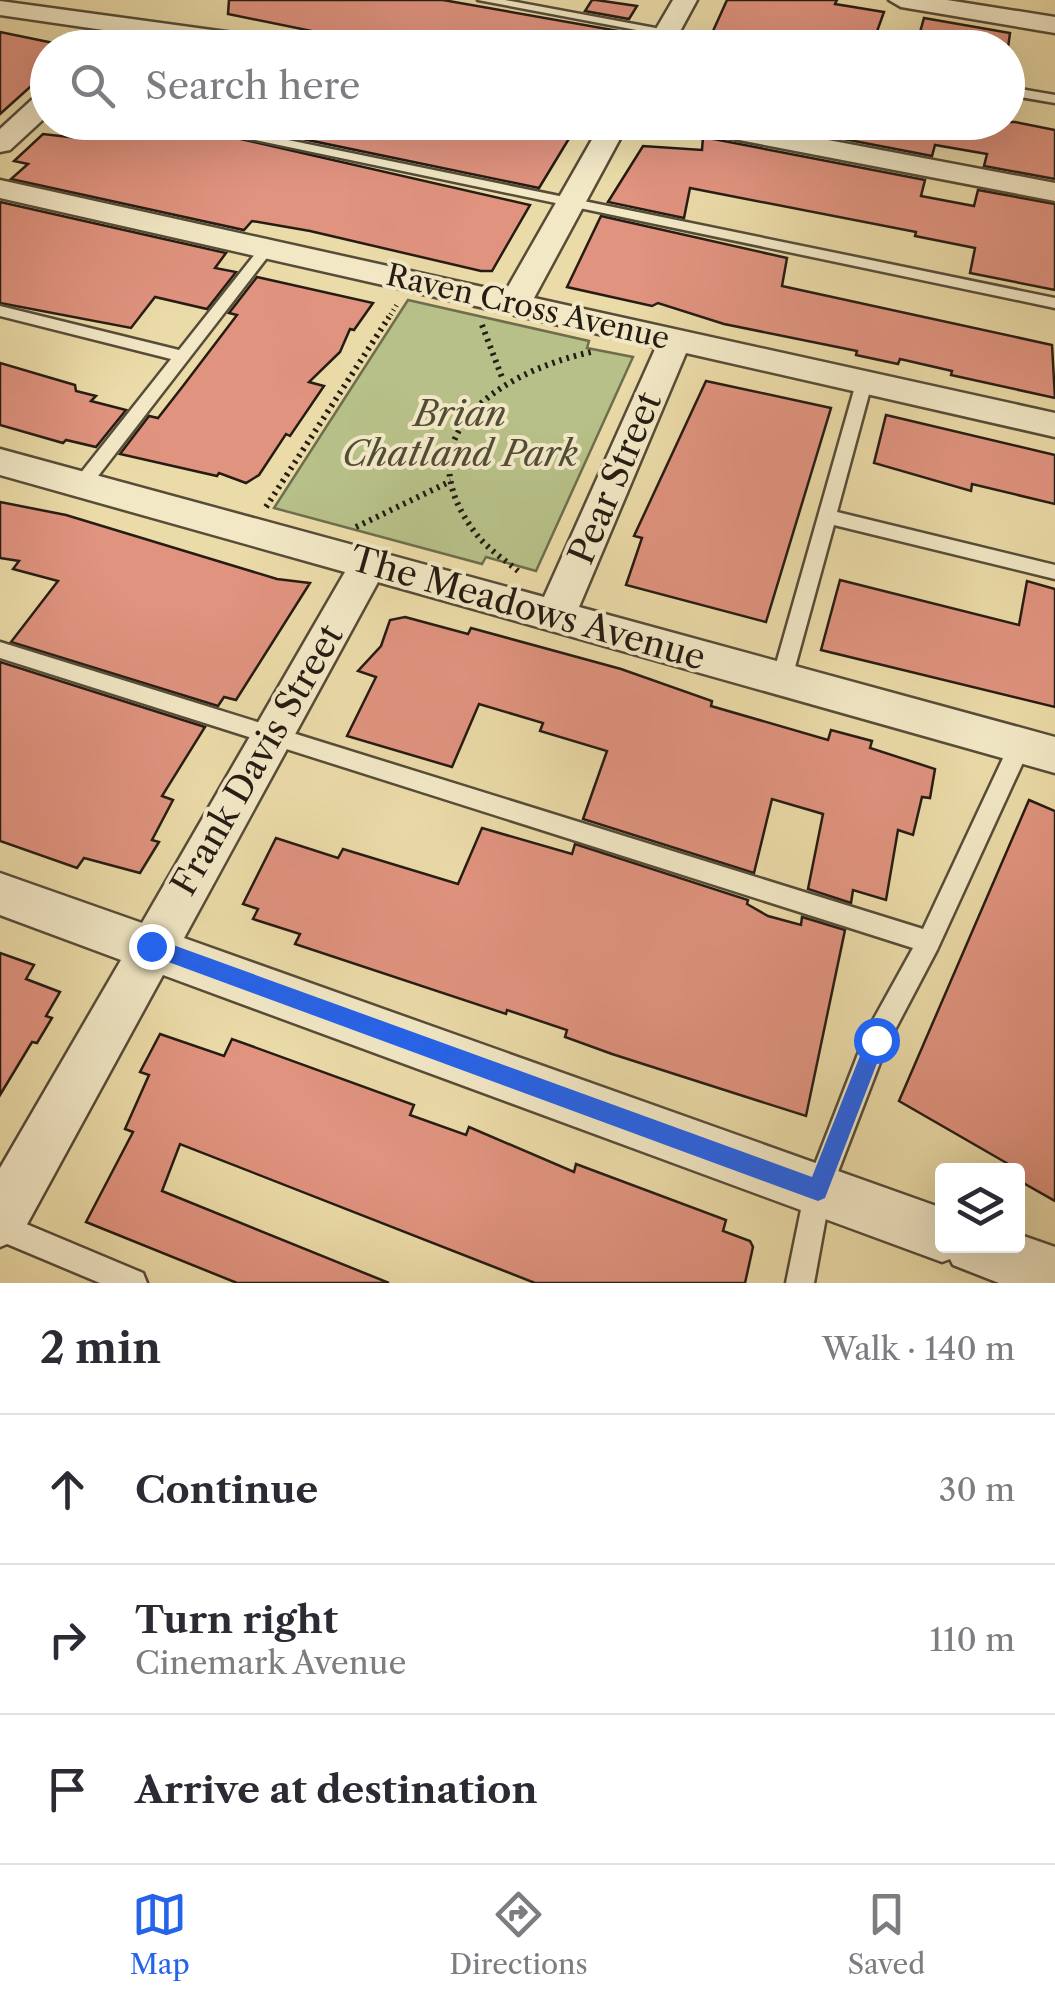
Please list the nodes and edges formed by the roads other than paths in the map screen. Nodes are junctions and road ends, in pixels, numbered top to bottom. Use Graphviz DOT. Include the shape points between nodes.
graph roads {
  1 [pos="7,0"];
  2 [pos="156,0"];
  3 [pos="484,0"];
  4 [pos="685,0"];
  5 [pos="901,0"];
  6 [pos="965,5"];
  7 [pos="0,7"];
  8 [pos="1055,24"];
  9 [pos="130,25"];
  10 [pos="125,30"];
  11 [pos="164,30"];
  12 [pos="618,30"];
  13 [pos="668,30"];
  14 [pos="1025,94"];
  15 [pos="1055,100"];
  16 [pos="30,116"];
  17 [pos="263,140"];
  18 [pos="606,140"];
  19 [pos="782,140"];
  20 [pos="0,144"];
  21 [pos="0,188"];
  22 [pos="1055,192"];
  23 [pos="571,204"];
  24 [pos="268,248"];
  25 [pos="515,303"];
  26 [pos="1055,303"];
  27 [pos="0,311"];
  28 [pos="675,341"];
  29 [pos="182,356"];
  30 [pos="864,383"];
  31 [pos="1055,426"];
  32 [pos="0,462"];
  33 [pos="82,484"];
  34 [pos="826,516"];
  35 [pos="361,548"];
  36 [pos="1055,572"];
  37 [pos="555,616"];
  38 [pos="0,650"];
  39 [pos="782,678"];
  40 [pos="272,736"];
  41 [pos="1038,750"];
  42 [pos="0,894"];
  43 [pos="929,942"];
  44 [pos="151,946"];
  45 [pos="818,1190"];
  46 [pos="0,1224"];
  47 [pos="935,1232"];
  48 [pos="991,1253"];
  49 [pos="1055,1276"];
  50 [pos="133,1283"];
  51 [pos="800,1283"];
  1 -- 7 [label="lane"];
  2 -- 9 [label="street"];
  3 -- 12 [label="lane"];
  4 -- 13 [label="street"];
  5 -- 6 [label="street"];
  6 -- 8 [label="street"];
  7 -- 9 [label="street"];
  9 -- 10 [label="street"];
  9 -- 11 [label="street"];
  14 -- 15 [label="lane"];
  16 -- 20 [label="street"];
  17 -- 23 [label="lane"];
  18 -- 23 [label="street"];
  19 -- 22 [label="street"];
  21 -- 24 [label="street, Raven Cross Avenue"];
  23 -- 25 [label="street"];
  23 -- 26 [label="lane"];
  24 -- 25 [label="street, Raven Cross Avenue"];
  24 -- 29 [label="lane"];
  25 -- 28 [label="street, Raven Cross Avenue"];
  27 -- 29 [label="lane"];
  28 -- 30 [label="street, Raven Cross Avenue"];
  28 -- 37 [label="street, Pear Street"];
  29 -- 33 [label="lane"];
  30 -- 31 [label="street, Raven Cross Avenue"];
  30 -- 34 [label="lane"];
  32 -- 33 [label="street, The Meadows Avenue"];
  33 -- 35 [label="street, The Meadows Avenue"];
  34 -- 36 [label="lane"];
  34 -- 39 [label="lane"];
  35 -- 37 [label="street, The Meadows Avenue"];
  35 -- 40 [label="street, Frank Davis Street"];
  37 -- 39 [label="street, The Meadows Avenue"];
  38 -- 40 [label="lane"];
  39 -- 41 [label="street, The Meadows Avenue"];
  40 -- 43 [label="lane"];
  40 -- 44 [label="street, Frank Davis Street"];
  41 -- 43 [label="lane"];
  42 -- 44 [label="street"];
  43 -- 45 [label="lane" via="876,1040"];
  44 -- 45 [label="street"];
  44 -- 46 [label="street, Frank Davis Street"];
  45 -- 47 [label="street"];
  45 -- 51 [label="lane"];
  46 -- 50 [label="lane"];
  48 -- 49 [label="street"];
}
